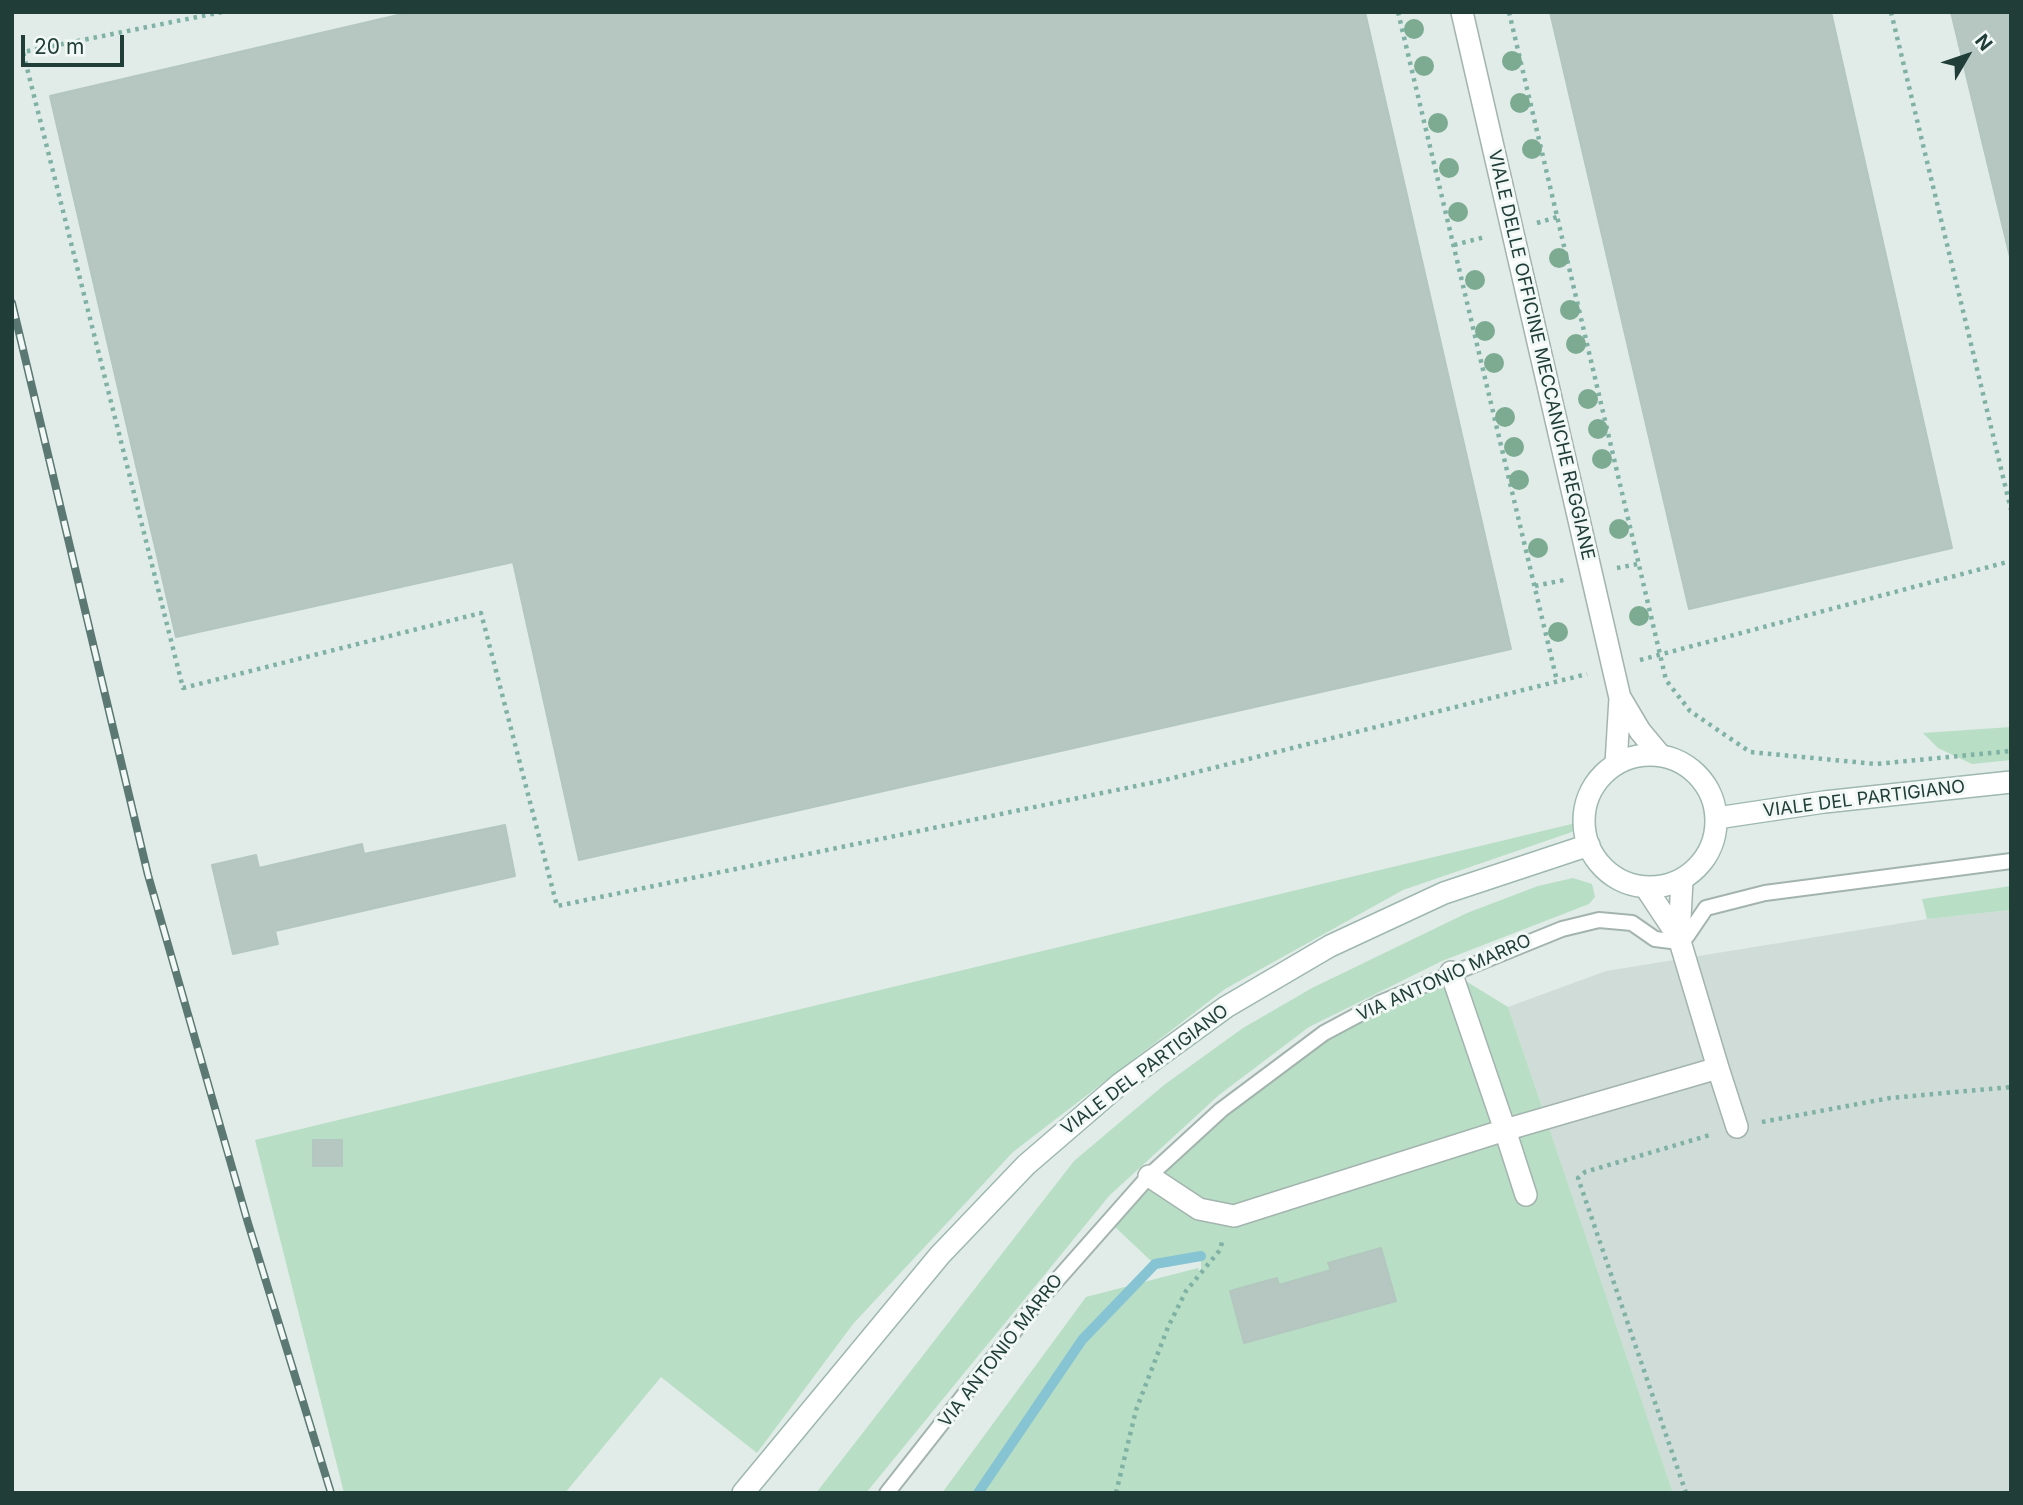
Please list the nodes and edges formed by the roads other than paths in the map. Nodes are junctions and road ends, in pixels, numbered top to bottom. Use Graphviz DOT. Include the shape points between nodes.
graph roads {
  1 [pos="1462,12"];
  2 [pos="1620,698"];
  3 [pos="1660,755"];
  4 [pos="1616,764"];
  5 [pos="2011,782"];
  6 [pos="1717,818"];
  7 [pos="1589,845"];
  8 [pos="2011,861"];
  9 [pos="1682,880"];
  10 [pos="1646,888"];
  11 [pos="1679,938"];
  12 [pos="1451,972"];
  13 [pos="1718,1068"];
  14 [pos="1737,1126"];
  15 [pos="1505,1130"];
  16 [pos="1149,1175"];
  17 [pos="1526,1195"];
  18 [pos="743,1493"];
  19 [pos="887,1493"];
  1 -- 2 [label="street, VIALE DELLE OFFICINE MECCANICHE REGGIANE"];
  2 -- 3 [label="street, VIALE DELLE OFFICINE MECCANICHE REGGIANE"];
  2 -- 4 [label="street, VIALE DELLE OFFICINE MECCANICHE REGGIANE"];
  3 -- 4 [label="street" via="1637,756"];
  3 -- 6 [label="street" via="1681,762 1699,776 1712,795"];
  4 -- 7 [label="street" via="1591,790 1584,827"];
  5 -- 6 [label="street, VIALE DEL PARTIGIANO"];
  6 -- 9 [label="street" via="1709,854"];
  7 -- 10 [label="street" via="1611,874"];
  7 -- 18 [label="street, VIALE DEL PARTIGIANO" via="1478,881 1330,946 1226,1007 1120,1084 1026,1165 940,1255"];
  8 -- 11 [label="lane" via="1765,893 1706,908 1687,936"];
  9 -- 10 [label="street"];
  9 -- 11 [label="street"];
  10 -- 11 [label="street"];
  11 -- 12 [label="lane, VIA ANTONIO MARRO" via="1656,939 1632,923 1599,920 1533,939"];
  11 -- 13 [label="street"];
  12 -- 15 [label="street"];
  12 -- 16 [label="lane, VIA ANTONIO MARRO" via="1324,1033 1222,1110"];
  13 -- 14 [label="street"];
  13 -- 15 [label="street"];
  15 -- 16 [label="street" via="1234,1216 1199,1209"];
  15 -- 17 [label="street"];
  16 -- 19 [label="lane, VIA ANTONIO MARRO" via="1034,1306"];
}
